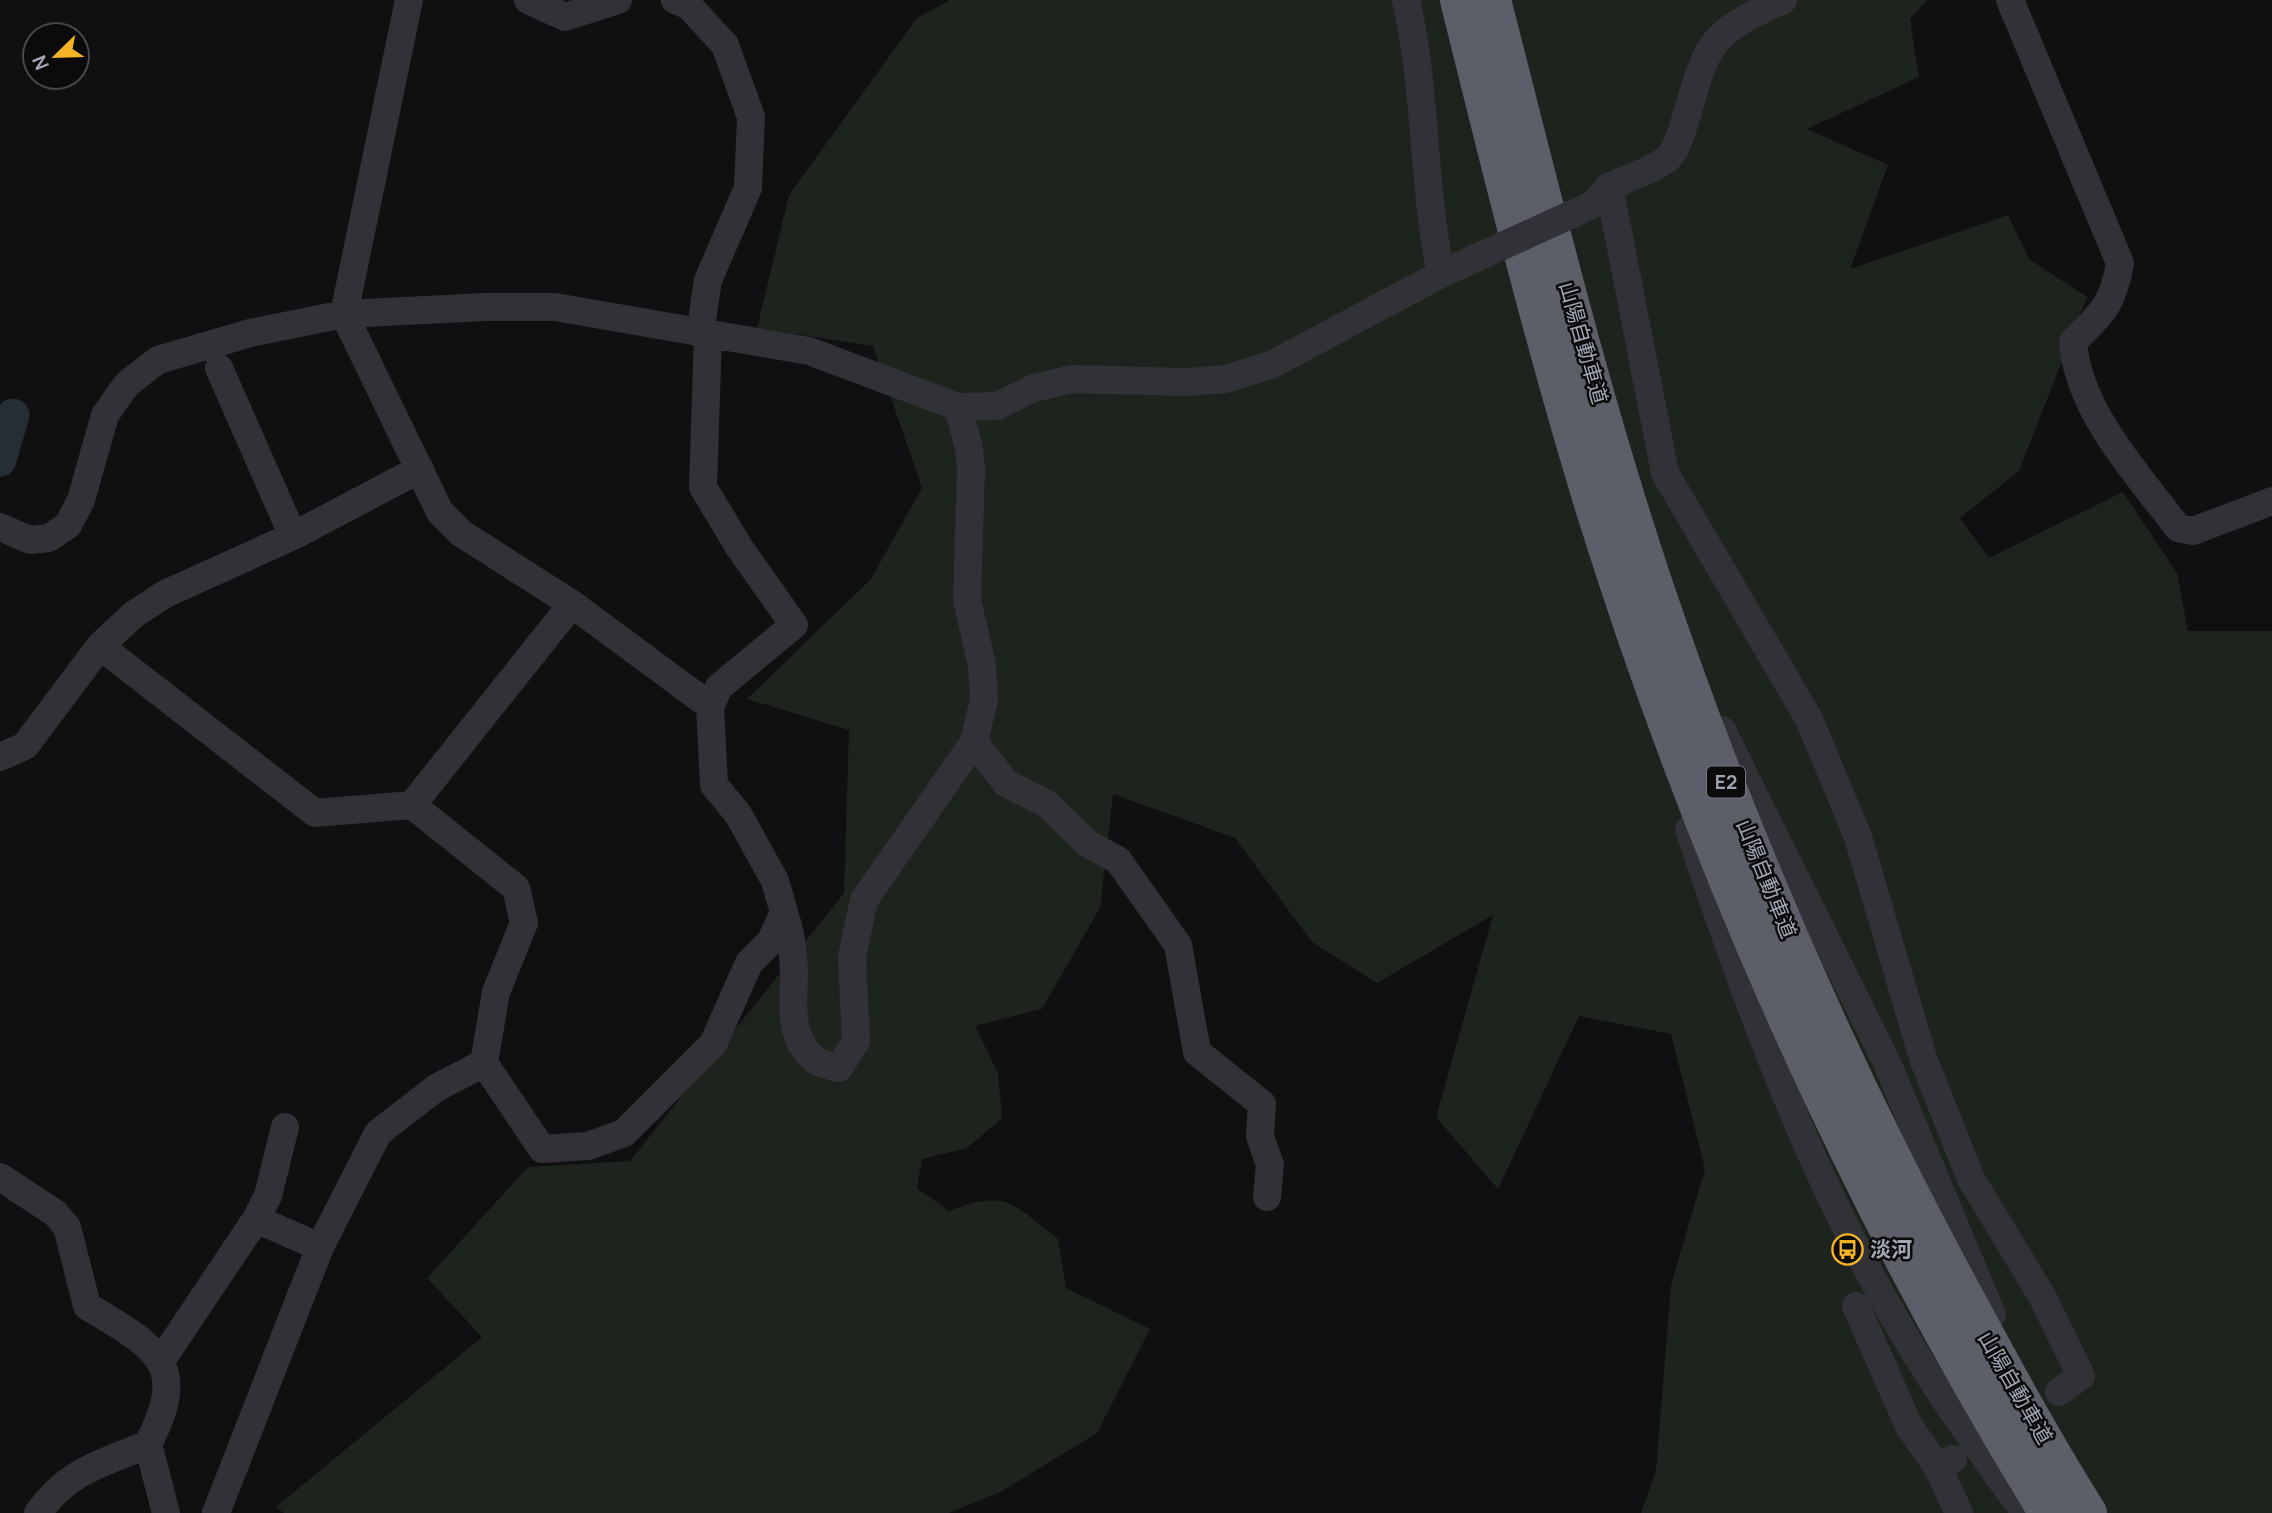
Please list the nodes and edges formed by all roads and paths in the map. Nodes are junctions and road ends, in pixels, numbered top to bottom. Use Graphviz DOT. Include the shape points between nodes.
graph roads {
  1 [pos="409,0"];
  2 [pos="528,0"];
  3 [pos="618,0"];
  4 [pos="675,0"];
  5 [pos="1406,0"];
  6 [pos="1459,0"];
  7 [pos="1492,0"];
  8 [pos="1783,0"];
  9 [pos="2010,0"];
  10 [pos="1602,195"];
  11 [pos="1441,274"];
  12 [pos="344,314"];
  13 [pos="704,334"];
  14 [pos="219,368"];
  15 [pos="958,407"];
  16 [pos="420,469"];
  17 [pos="1625,494"];
  18 [pos="2272,501"];
  19 [pos="0,527"];
  20 [pos="293,536"];
  21 [pos="1624,595"];
  22 [pos="572,604"];
  23 [pos="100,646"];
  24 [pos="710,706"];
  25 [pos="974,742"];
  26 [pos="0,757"];
  27 [pos="412,805"];
  28 [pos="784,912"];
  29 [pos="484,1063"];
  30 [pos="285,1127"];
  31 [pos="0,1177"];
  32 [pos="1267,1198"];
  33 [pos="256,1219"];
  34 [pos="320,1247"];
  35 [pos="1856,1306"];
  36 [pos="162,1361"];
  37 [pos="2059,1392"];
  38 [pos="148,1444"];
  39 [pos="38,1513"];
  40 [pos="166,1513"];
  41 [pos="216,1513"];
  42 [pos="1959,1513"];
  43 [pos="2026,1513"];
  44 [pos="2048,1513"];
  45 [pos="2088,1513"];
  46 [pos="2096,1513"];
  1 -- 12 [label="street"];
  2 -- 3 [label="street" via="565,17"];
  4 -- 13 [label="street" via="690,6 725,45 751,117 748,188 708,280"];
  5 -- 11 [label="street" via="1422,85 1430,220"];
  6 -- 21 [label="highway, 山陽自動車道 / E2" via="1515,224 1594,506"];
  7 -- 17 [label="highway, 山陽自動車道 / E2"];
  8 -- 10 [label="street" via="1736,22 1716,40 1703,59 1679,141 1667,159"];
  9 -- 18 [label="street" via="2120,263 2115,290 2104,310 2073,342 2075,366 2108,434 2178,528 2193,531"];
  10 -- 11 [label="street, bridge"];
  10 -- 37 [label="street" via="1665,473 1809,719 1858,837 1923,1058 1971,1179 2042,1296 2081,1376"];
  11 -- 15 [label="street" via="1273,363 1226,379 1073,379 1034,388 997,406"];
  12 -- 13 [label="street" via="555,307"];
  12 -- 16 [label="street"];
  12 -- 19 [label="street" via="250,333 158,360 127,384 105,415 81,499 68,525 49,538 30,540"];
  13 -- 15 [label="street" via="809,351"];
  13 -- 24 [label="street" via="703,487 794,625 719,687"];
  14 -- 20 [label="street"];
  15 -- 25 [label="street" via="971,470 967,600 982,665 984,700"];
  16 -- 20 [label="street"];
  16 -- 22 [label="street" via="440,512 461,533"];
  17 -- 45 [label="highway, 山陽自動車道 / E2" via="1703,723 1788,937 1856,1088 1938,1250"];
  17 -- 46 [label="street" via="1718,721 1887,1063 2001,1336"];
  20 -- 23 [label="street" via="165,594 133,615"];
  21 -- 43 [label="street" via="1660,739 1747,997 1799,1131 1877,1289 1937,1390"];
  21 -- 44 [label="highway, 山陽自動車道 / E2" via="1757,951 1833,1116 1909,1266"];
  22 -- 24 [label="street"];
  22 -- 27 [label="street"];
  23 -- 26 [label="street" via="25,746"];
  23 -- 27 [label="street" via="315,813"];
  24 -- 28 [label="street" via="714,785 738,814 775,881"];
  25 -- 28 [label="street" via="864,900 852,957 856,1041 839,1068 815,1060 800,1040 791,1009 794,976"];
  25 -- 32 [label="street" via="1006,783 1047,804 1088,844 1118,860 1178,945 1197,1052 1262,1104 1260,1136 1270,1165"];
  27 -- 29 [label="street" via="516,888 524,923 496,992"];
  28 -- 29 [label="street" via="771,941 749,963 713,1044 624,1133 588,1146 542,1149"];
  29 -- 34 [label="street" via="436,1088 378,1133"];
  30 -- 33 [label="street" via="268,1196"];
  31 -- 36 [label="street" via="55,1213 67,1227 87,1306 128,1331"];
  33 -- 34 [label="street"];
  33 -- 36 [label="street"];
  34 -- 41 [label="street"];
  35 -- 42 [label="street" via="1909,1426 1946,1464"];
  36 -- 38 [label="street" via="169,1389 164,1413"];
  38 -- 39 [label="street" via="73,1476"];
  38 -- 40 [label="street"];
}
